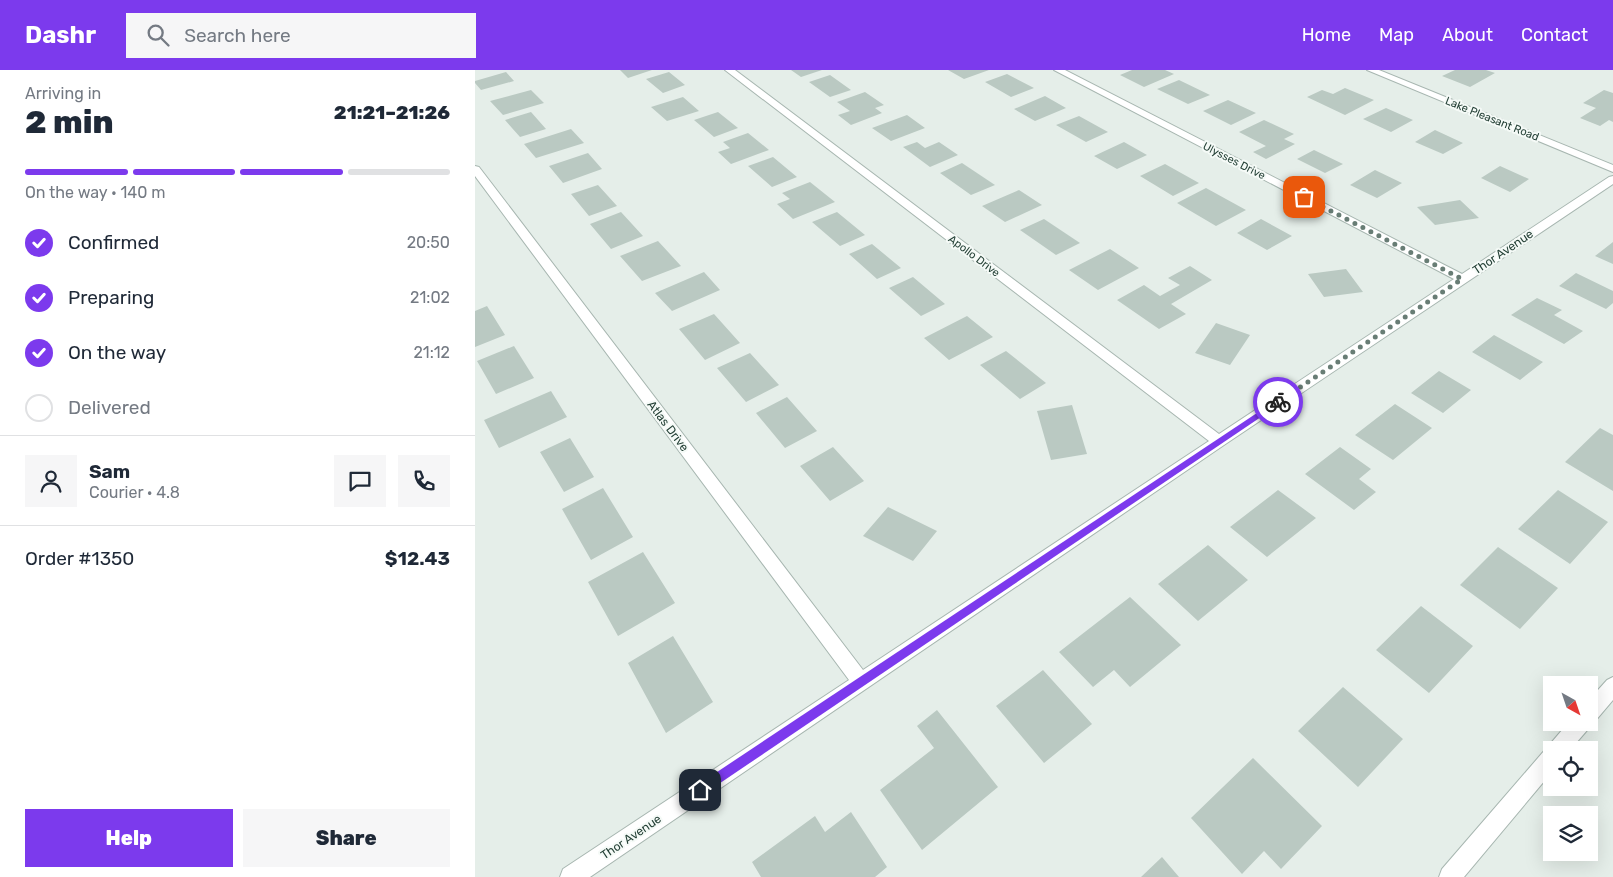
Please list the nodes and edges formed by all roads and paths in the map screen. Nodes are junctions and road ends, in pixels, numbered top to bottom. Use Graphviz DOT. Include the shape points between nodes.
graph roads {
  1 [pos="729,70"];
  2 [pos="1058,70"];
  3 [pos="1371,70"];
  4 [pos="475,169"];
  5 [pos="1613,169"];
  6 [pos="1613,179"];
  7 [pos="1462,279"];
  8 [pos="1219,441"];
  9 [pos="861,682"];
  10 [pos="1613,686"];
  11 [pos="1598,704"];
  12 [pos="1574,731"];
  13 [pos="1565,741"];
  14 [pos="1543,767"];
  15 [pos="571,877"];
  16 [pos="1450,877"];
  1 -- 8 [label="street, Apollo Drive"];
  2 -- 7 [label="street, Ulysses Drive"];
  3 -- 5 [label="street, Lake Pleasant Road"];
  4 -- 9 [label="street, Atlas Drive"];
  6 -- 7 [label="street, Thor Avenue"];
  7 -- 8 [label="street, Thor Avenue"];
  8 -- 9 [label="street, Thor Avenue"];
  9 -- 15 [label="street, Thor Avenue"];
  10 -- 11 [label="street"];
  12 -- 13 [label="street"];
  14 -- 16 [label="street"];
}
